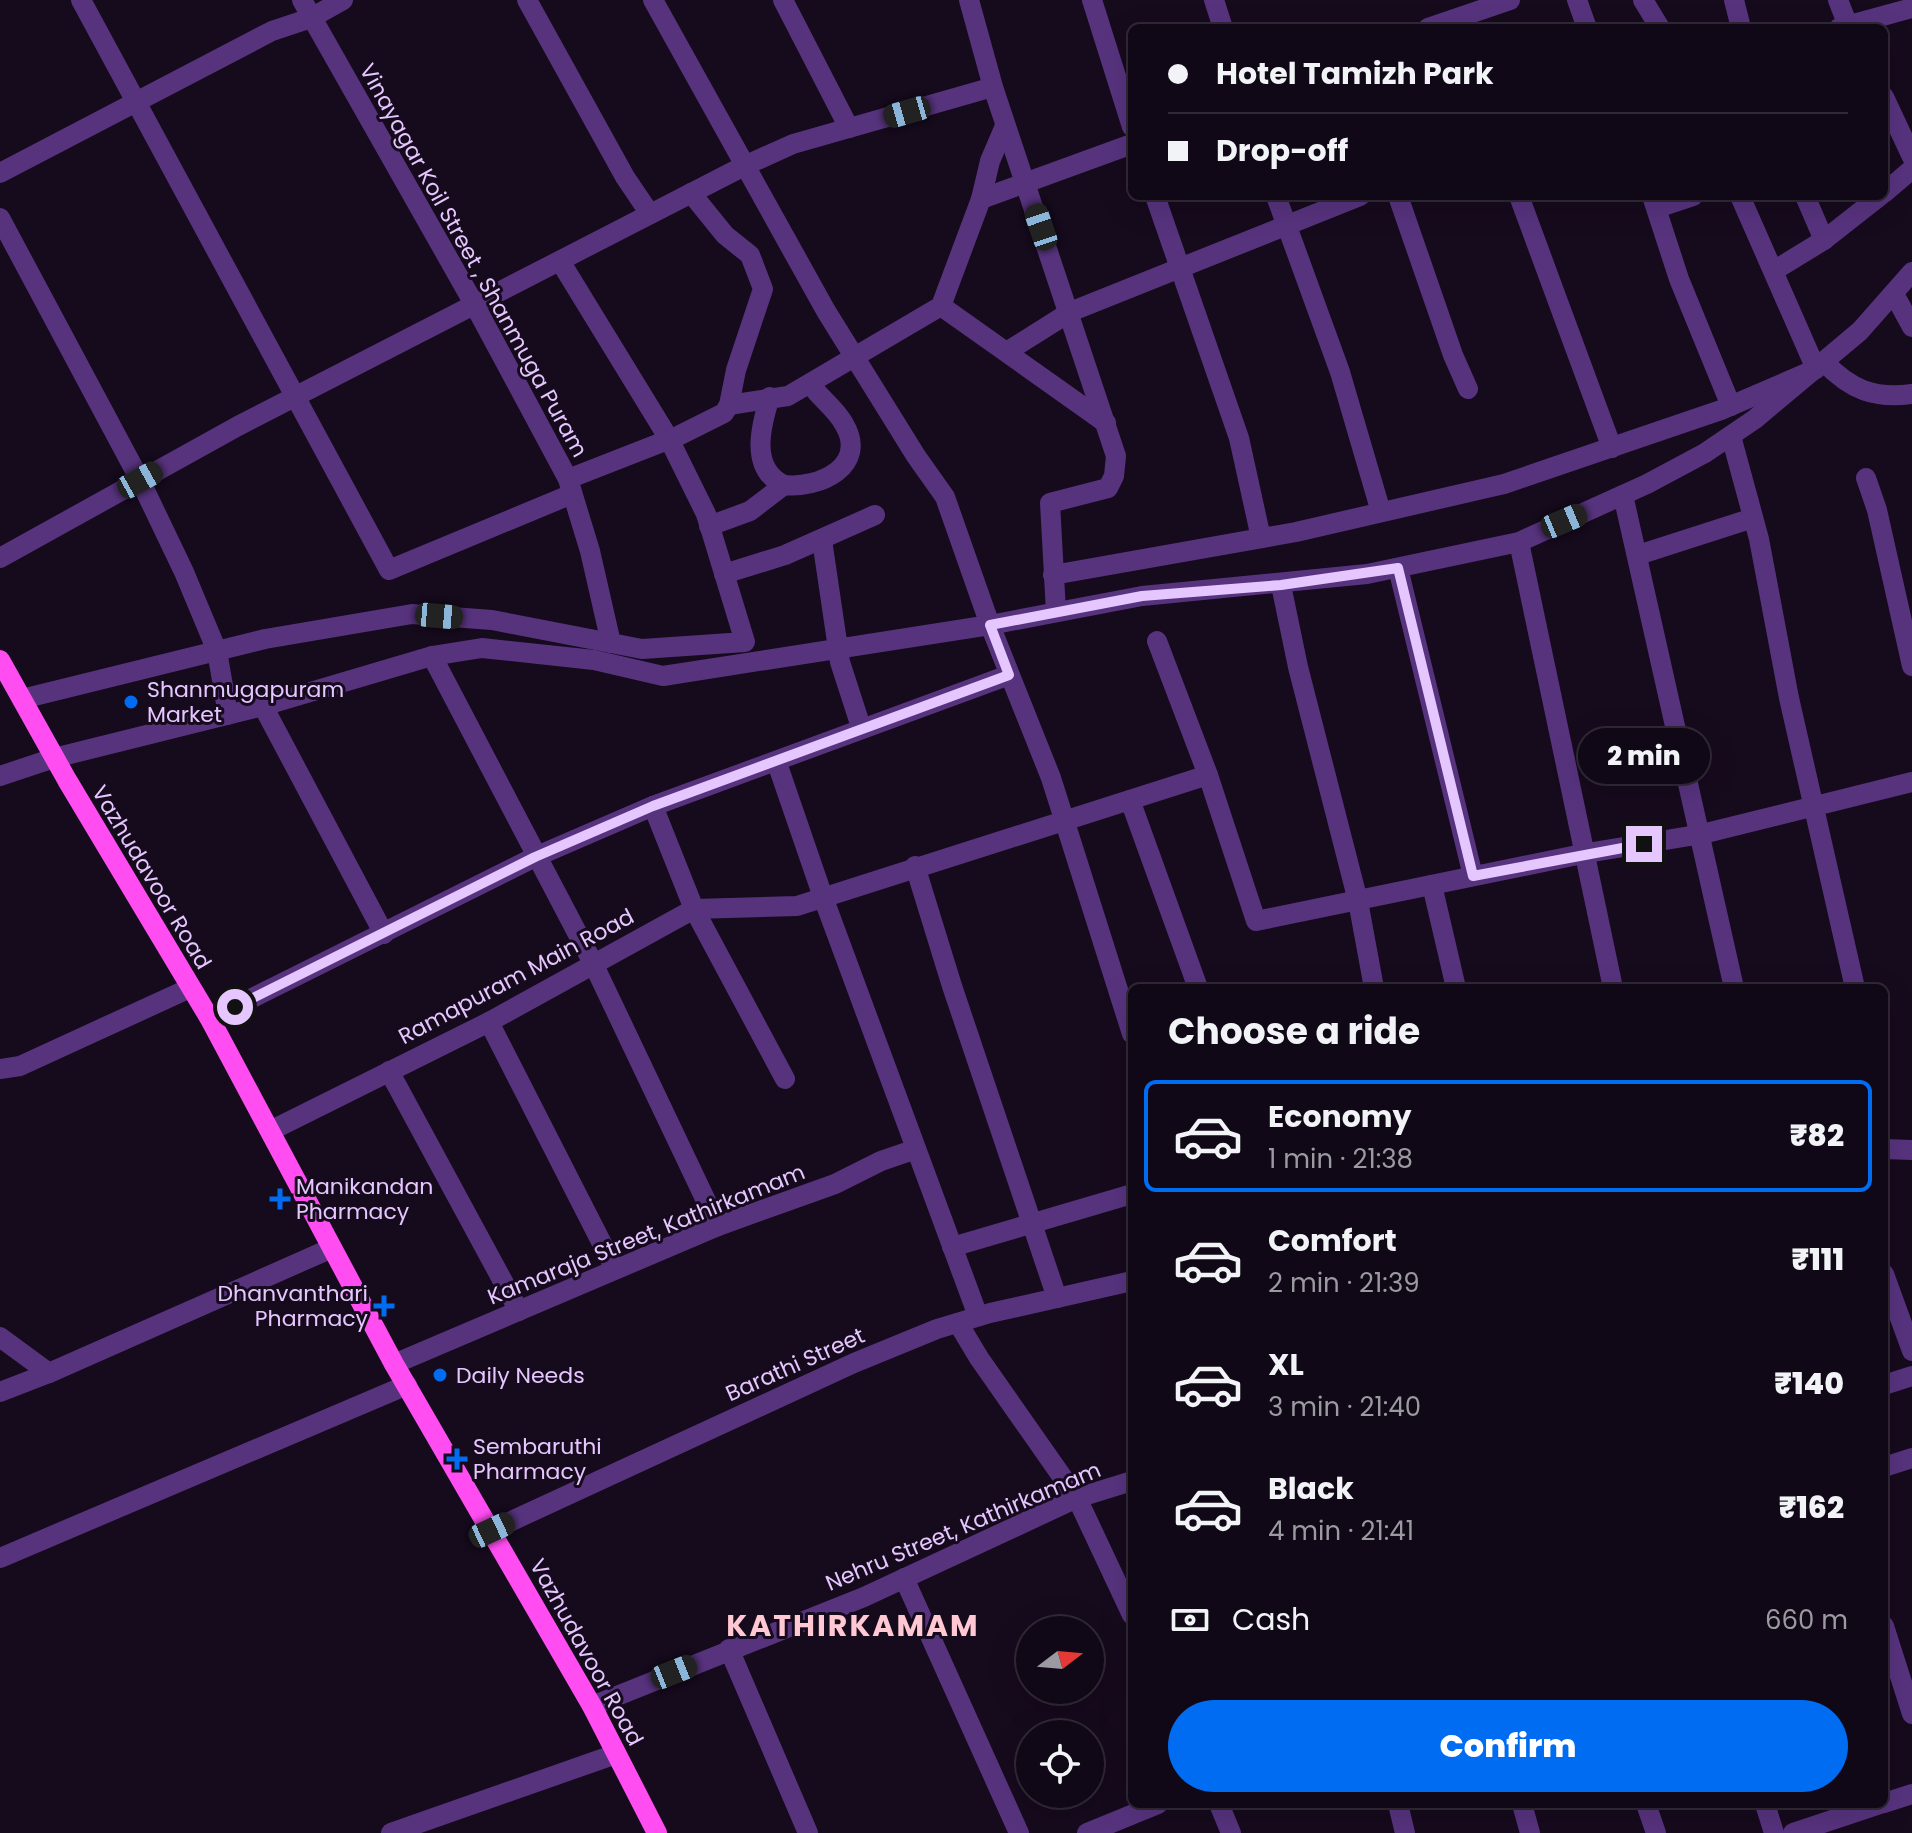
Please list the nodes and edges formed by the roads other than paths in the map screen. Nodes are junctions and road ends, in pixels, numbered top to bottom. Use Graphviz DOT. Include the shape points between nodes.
graph roads {
  1 [pos="81,0"];
  2 [pos="343,0"];
  3 [pos="527,0"];
  4 [pos="653,0"];
  5 [pos="783,0"];
  6 [pos="969,0"];
  7 [pos="1092,0"];
  8 [pos="1214,0"];
  9 [pos="1510,0"];
  10 [pos="1577,0"];
  11 [pos="1643,0"];
  12 [pos="1734,0"];
  13 [pos="1838,0"];
  14 [pos="1912,8"];
  15 [pos="306,9"];
  16 [pos="1459,15"];
  17 [pos="1222,24"];
  18 [pos="1438,24"];
  19 [pos="1586,24"];
  20 [pos="1658,24"];
  21 [pos="1740,24"];
  22 [pos="1844,24"];
  23 [pos="1856,24"];
  24 [pos="993,87"];
  25 [pos="134,103"];
  26 [pos="1888,106"];
  27 [pos="1128,114"];
  28 [pos="1005,126"];
  29 [pos="849,128"];
  30 [pos="1128,145"];
  31 [pos="1912,157"];
  32 [pos="744,166"];
  33 [pos="1912,169"];
  34 [pos="0,173"];
  35 [pos="1026,183"];
  36 [pos="1888,189"];
  37 [pos="691,193"];
  38 [pos="981,199"];
  39 [pos="1156,200"];
  40 [pos="1277,200"];
  41 [pos="1350,200"];
  42 [pos="1399,200"];
  43 [pos="1520,200"];
  44 [pos="1742,200"];
  45 [pos="1807,200"];
  46 [pos="1874,200"];
  47 [pos="1655,202"];
  48 [pos="650,214"];
  49 [pos="0,218"];
  50 [pos="1286,227"];
  51 [pos="1824,240"];
  52 [pos="560,261"];
  53 [pos="1181,269"];
  54 [pos="1775,270"];
  55 [pos="1912,272"];
  56 [pos="1894,294"];
  57 [pos="473,302"];
  58 [pos="941,306"];
  59 [pos="1070,312"];
  60 [pos="1912,327"];
  61 [pos="1008,351"];
  62 [pos="855,358"];
  63 [pos="1820,366"];
  64 [pos="811,385"];
  65 [pos="1468,389"];
  66 [pos="1912,394"];
  67 [pos="297,395"];
  68 [pos="770,397"];
  69 [pos="729,405"];
  70 [pos="1731,406"];
  71 [pos="1106,423"];
  72 [pos="1731,436"];
  73 [pos="669,439"];
  74 [pos="1612,448"];
  75 [pos="1866,478"];
  76 [pos="140,480"];
  77 [pos="784,485"];
  78 [pos="570,486"];
  79 [pos="1623,495"];
  80 [pos="1381,512"];
  81 [pos="875,515"];
  82 [pos="1753,518"];
  83 [pos="709,526"];
  84 [pos="1261,538"];
  85 [pos="822,540"];
  86 [pos="1519,542"];
  87 [pos="1638,555"];
  88 [pos="0,558"];
  89 [pos="1398,568"];
  90 [pos="724,574"];
  91 [pos="1053,575"];
  92 [pos="1281,585"];
  93 [pos="1056,612"];
  94 [pos="990,625"];
  95 [pos="1157,641"];
  96 [pos="611,643"];
  97 [pos="837,647"];
  98 [pos="217,651"];
  99 [pos="432,656"];
  100 [pos="0,660"];
  101 [pos="1912,666"];
  102 [pos="1009,675"];
  103 [pos="22,699"];
  104 [pos="263,706"];
  105 [pos="228,715"];
  106 [pos="861,727"];
  107 [pos="54,758"];
  108 [pos="777,763"];
  109 [pos="1208,775"];
  110 [pos="0,776"];
  111 [pos="1912,782"];
  112 [pos="1130,800"];
  113 [pos="1815,805"];
  114 [pos="653,806"];
  115 [pos="1064,819"];
  116 [pos="1702,834"];
  117 [pos="1587,853"];
  118 [pos="535,857"];
  119 [pos="915,866"];
  120 [pos="1473,876"];
  121 [pos="1432,885"];
  122 [pos="823,897"];
  123 [pos="1358,901"];
  124 [pos="694,909"];
  125 [pos="384,934"];
  126 [pos="593,963"];
  127 [pos="1197,984"];
  128 [pos="1373,984"];
  129 [pos="1455,984"];
  130 [pos="1612,984"];
  131 [pos="1733,984"];
  132 [pos="1854,984"];
  133 [pos="190,988"];
  134 [pos="210,1019"];
  135 [pos="489,1022"];
  136 [pos="1128,1022"];
  137 [pos="0,1069"];
  138 [pos="389,1071"];
  139 [pos="785,1079"];
  140 [pos="270,1131"];
  141 [pos="1888,1144"];
  142 [pos="916,1149"];
  143 [pos="1912,1150"];
  144 [pos="1128,1195"];
  145 [pos="1032,1224"];
  146 [pos="718,1226"];
  147 [pos="952,1247"];
  148 [pos="332,1248"];
  149 [pos="615,1269"];
  150 [pos="1128,1283"];
  151 [pos="1888,1285"];
  152 [pos="1057,1298"];
  153 [pos="519,1311"];
  154 [pos="978,1316"];
  155 [pos="958,1323"];
  156 [pos="0,1337"];
  157 [pos="1912,1351"];
  158 [pos="394,1364"];
  159 [pos="49,1373"];
  160 [pos="1912,1376"];
  161 [pos="1888,1384"];
  162 [pos="407,1385"];
  163 [pos="0,1392"];
  164 [pos="1912,1458"];
  165 [pos="1888,1466"];
  166 [pos="1128,1482"];
  167 [pos="1077,1498"];
  168 [pos="492,1530"];
  169 [pos="0,1558"];
  170 [pos="904,1578"];
  171 [pos="1128,1606"];
  172 [pos="729,1649"];
  173 [pos="1888,1653"];
  174 [pos="1891,1674"];
  175 [pos="592,1706"];
  176 [pos="1911,1706"];
  177 [pos="616,1754"];
  178 [pos="1912,1794"];
  179 [pos="1888,1801"];
  180 [pos="1148,1808"];
  181 [pos="1221,1808"];
  182 [pos="1399,1808"];
  183 [pos="1523,1808"];
  184 [pos="1647,1808"];
  185 [pos="1766,1808"];
  186 [pos="1867,1808"];
  187 [pos="391,1833"];
  188 [pos="657,1833"];
  189 [pos="808,1833"];
  190 [pos="1019,1833"];
  191 [pos="1087,1833"];
  192 [pos="1231,1833"];
  193 [pos="1405,1833"];
  194 [pos="1530,1833"];
  195 [pos="1656,1833"];
  196 [pos="1774,1833"];
  197 [pos="1793,1833"];
  1 -- 25 [label="street"];
  2 -- 15 [label="street"];
  3 -- 48 [label="street"];
  4 -- 32 [label="street"];
  5 -- 29 [label="street"];
  6 -- 24 [label="street"];
  7 -- 27 [label="street"];
  8 -- 17 [label="street"];
  9 -- 16 [label="street"];
  10 -- 19 [label="street"];
  11 -- 20 [label="street"];
  12 -- 21 [label="street"];
  13 -- 22 [label="street"];
  14 -- 23 [label="street"];
  15 -- 25 [label="street"];
  15 -- 57 [label="street, Vinayagar Koil Street , Shanmuga Puram"];
  16 -- 18 [label="street"];
  24 -- 28 [label="street"];
  24 -- 29 [label="street"];
  25 -- 34 [label="street"];
  25 -- 67 [label="street"];
  26 -- 31 [label="street"];
  28 -- 35 [label="street"];
  28 -- 38 [label="street"];
  29 -- 32 [label="street" via="793,144"];
  30 -- 35 [label="street"];
  32 -- 37 [label="street"];
  32 -- 62 [label="street"];
  33 -- 36 [label="street"];
  35 -- 38 [label="street"];
  35 -- 59 [label="street"];
  37 -- 48 [label="street"];
  37 -- 69 [label="street" via="725,235 750,255 763,289"];
  38 -- 58 [label="street"];
  39 -- 53 [label="street"];
  40 -- 50 [label="street"];
  41 -- 50 [label="street"];
  42 -- 65 [label="street"];
  43 -- 74 [label="street"];
  44 -- 54 [label="street"];
  45 -- 51 [label="street"];
  46 -- 51 [label="street"];
  47 -- 70 [label="street" via="1679,279"];
  48 -- 52 [label="street"];
  49 -- 76 [label="street"];
  50 -- 53 [label="street"];
  50 -- 80 [label="street" via="1340,372"];
  51 -- 54 [label="street"];
  52 -- 57 [label="street"];
  52 -- 73 [label="street"];
  53 -- 59 [label="street"];
  53 -- 84 [label="street" via="1239,438"];
  54 -- 63 [label="street"];
  55 -- 56 [label="street"];
  56 -- 60 [label="street"];
  56 -- 63 [label="street"];
  57 -- 67 [label="street"];
  57 -- 78 [label="street, Vinayagar Koil Street , Shanmuga Puram"];
  58 -- 61 [label="street"];
  58 -- 62 [label="street"];
  59 -- 61 [label="street"];
  59 -- 71 [label="street"];
  61 -- 71 [label="street"];
  62 -- 64 [label="street"];
  62 -- 94 [label="street" via="945,497"];
  63 -- 66 [label="street" via="1858,391 1889,397"];
  63 -- 70 [label="street"];
  63 -- 72 [label="street"];
  64 -- 68 [label="street" via="788,396"];
  64 -- 77 [label="street" via="846,427 848,454 828,479 801,487"];
  67 -- 76 [label="street"];
  67 -- 78 [label="street" via="389,570"];
  68 -- 69 [label="street"];
  68 -- 77 [label="street" via="759,443 768,469"];
  69 -- 73 [label="street" via="724,413"];
  70 -- 74 [label="street"];
  71 -- 91 [label="street" via="1116,456 1108,488 1050,503"];
  72 -- 79 [label="street"];
  72 -- 82 [label="street"];
  73 -- 78 [label="street"];
  73 -- 83 [label="street"];
  74 -- 80 [label="street" via="1504,484"];
  75 -- 101 [label="street"];
  76 -- 88 [label="street"];
  76 -- 98 [label="street"];
  77 -- 83 [label="street" via="750,511"];
  78 -- 96 [label="street, Vinayagar Koil Street , Shanmuga Puram"];
  79 -- 86 [label="street"];
  79 -- 87 [label="street"];
  80 -- 84 [label="street"];
  81 -- 85 [label="street"];
  82 -- 87 [label="street"];
  82 -- 113 [label="street"];
  83 -- 90 [label="street"];
  84 -- 91 [label="street"];
  85 -- 90 [label="street"];
  85 -- 97 [label="street"];
  86 -- 89 [label="street"];
  86 -- 117 [label="street"];
  87 -- 116 [label="street"];
  89 -- 92 [label="street"];
  89 -- 120 [label="street"];
  90 -- 96 [label="street" via="745,642 642,649"];
  91 -- 93 [label="street"];
  92 -- 93 [label="street" via="1142,596"];
  92 -- 123 [label="street"];
  93 -- 94 [label="street"];
  94 -- 97 [label="street"];
  94 -- 102 [label="street"];
  95 -- 109 [label="street"];
  96 -- 98 [label="street" via="492,620 412,614"];
  97 -- 99 [label="street" via="663,676 594,660 482,648"];
  97 -- 106 [label="street"];
  98 -- 103 [label="street"];
  98 -- 105 [label="street"];
  99 -- 104 [label="street"];
  99 -- 118 [label="street"];
  100 -- 103 [label="main road, Vazhudavoor Road"];
  102 -- 106 [label="street"];
  102 -- 115 [label="street"];
  103 -- 107 [label="main road, Vazhudavoor Road"];
  104 -- 105 [label="street"];
  104 -- 125 [label="street"];
  105 -- 107 [label="street"];
  106 -- 108 [label="street"];
  107 -- 110 [label="street"];
  107 -- 133 [label="main road, Vazhudavoor Road"];
  108 -- 114 [label="street"];
  108 -- 122 [label="street"];
  109 -- 112 [label="street, Ramapuram Main Road"];
  109 -- 123 [label="street" via="1256,921"];
  111 -- 113 [label="street"];
  112 -- 115 [label="street, Ramapuram Main Road"];
  112 -- 127 [label="street"];
  113 -- 116 [label="street"];
  113 -- 132 [label="street"];
  114 -- 118 [label="street"];
  114 -- 124 [label="street"];
  115 -- 119 [label="street, Ramapuram Main Road"];
  115 -- 136 [label="street"];
  116 -- 117 [label="street"];
  116 -- 131 [label="street"];
  117 -- 120 [label="street"];
  117 -- 130 [label="street"];
  118 -- 125 [label="street"];
  118 -- 126 [label="street"];
  119 -- 122 [label="street, Ramapuram Main Road"];
  119 -- 145 [label="street"];
  120 -- 121 [label="street"];
  121 -- 123 [label="street"];
  121 -- 129 [label="street"];
  122 -- 124 [label="street, Ramapuram Main Road" via="797,906"];
  122 -- 142 [label="street"];
  123 -- 128 [label="street"];
  124 -- 126 [label="street, Ramapuram Main Road"];
  124 -- 139 [label="street"];
  125 -- 134 [label="street"];
  126 -- 135 [label="street, Ramapuram Main Road"];
  126 -- 146 [label="street"];
  133 -- 134 [label="main road, Vazhudavoor Road"];
  133 -- 137 [label="street" via="20,1066"];
  134 -- 140 [label="main road, Vazhudavoor Road"];
  135 -- 138 [label="street, Ramapuram Main Road"];
  135 -- 149 [label="street"];
  138 -- 140 [label="street, Ramapuram Main Road"];
  138 -- 153 [label="street"];
  140 -- 148 [label="main road, Vazhudavoor Road"];
  141 -- 143 [label="street"];
  142 -- 146 [label="street, Kamaraja Street, Kathirkamam"];
  142 -- 147 [label="street"];
  144 -- 145 [label="street"];
  145 -- 147 [label="street"];
  145 -- 152 [label="street"];
  146 -- 149 [label="street, Kamaraja Street, Kathirkamam"];
  147 -- 154 [label="street"];
  148 -- 158 [label="main road, Vazhudavoor Road"];
  148 -- 159 [label="street"];
  149 -- 153 [label="street, Kamaraja Street, Kathirkamam"];
  150 -- 152 [label="street, Barathi Street"];
  151 -- 157 [label="street"];
  152 -- 154 [label="street, Barathi Street"];
  153 -- 158 [label="street, Kamaraja Street, Kathirkamam"];
  154 -- 155 [label="street, Barathi Street"];
  155 -- 167 [label="street"];
  155 -- 168 [label="street, Barathi Street" via="854,1363"];
  156 -- 159 [label="street"];
  158 -- 162 [label="main road, Vazhudavoor Road"];
  159 -- 163 [label="street"];
  160 -- 161 [label="street"];
  162 -- 168 [label="main road, Vazhudavoor Road"];
  162 -- 169 [label="street"];
  164 -- 165 [label="street"];
  166 -- 167 [label="street, Nehru Street, Kathirkamam"];
  167 -- 170 [label="street, Nehru Street, Kathirkamam"];
  167 -- 171 [label="street"];
  168 -- 175 [label="main road, Vazhudavoor Road"];
  170 -- 172 [label="street, Nehru Street, Kathirkamam"];
  170 -- 190 [label="street"];
  172 -- 175 [label="street, Nehru Street, Kathirkamam"];
  172 -- 189 [label="street"];
  173 -- 174 [label="street"];
  174 -- 176 [label="street"];
  175 -- 177 [label="main road, Vazhudavoor Road"];
  177 -- 187 [label="street"];
  177 -- 188 [label="main road, Vazhudavoor Road"];
  178 -- 179 [label="street"];
  180 -- 191 [label="street"];
  181 -- 192 [label="street"];
  182 -- 193 [label="street"];
  183 -- 194 [label="street"];
  184 -- 195 [label="street"];
  185 -- 196 [label="street"];
  186 -- 197 [label="street"];
}
